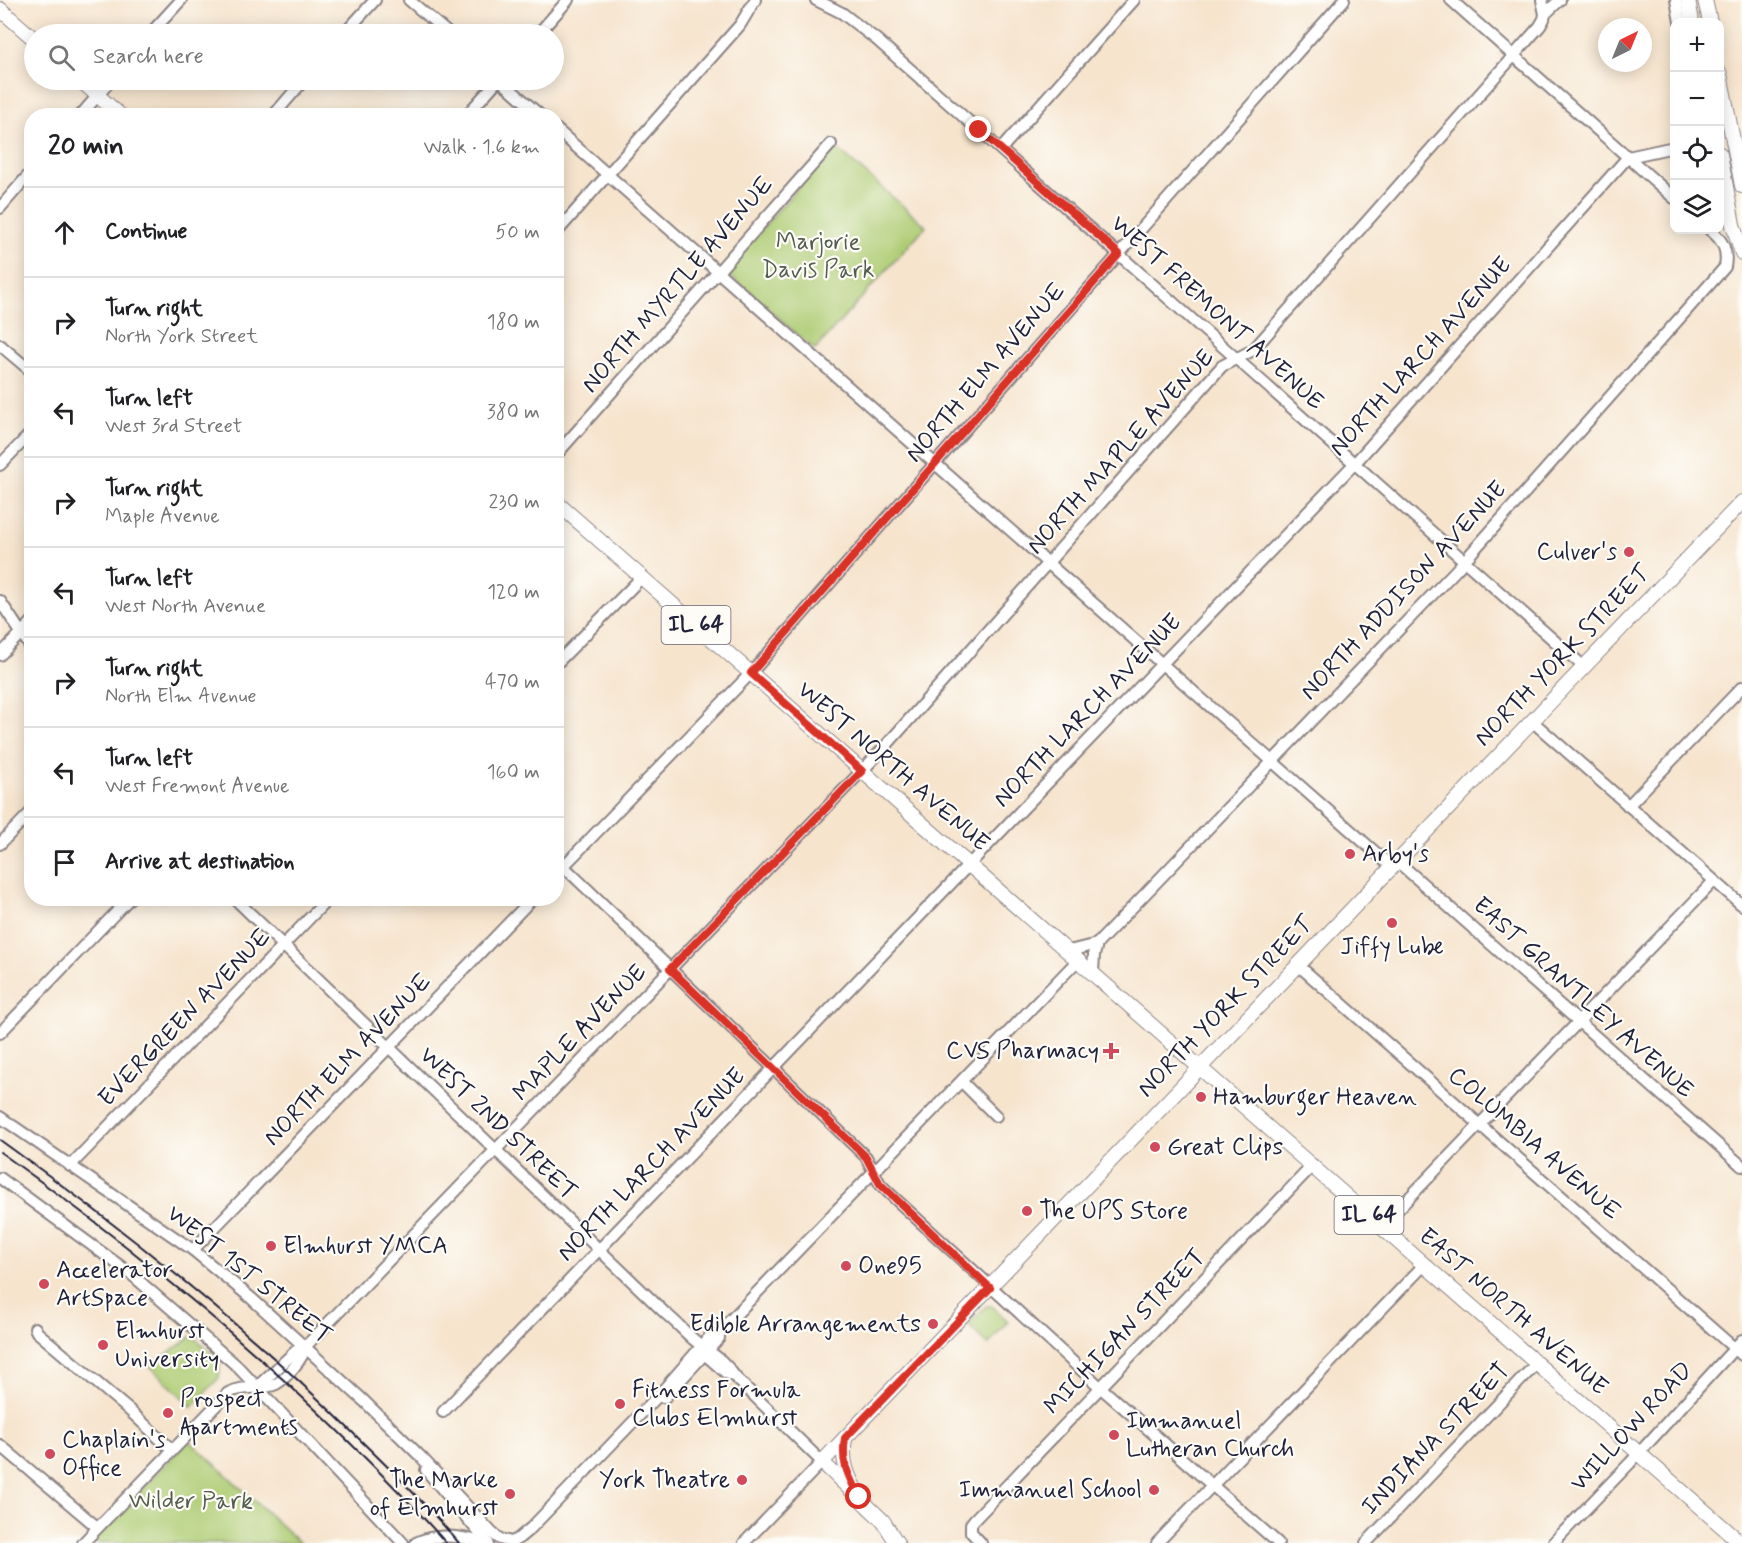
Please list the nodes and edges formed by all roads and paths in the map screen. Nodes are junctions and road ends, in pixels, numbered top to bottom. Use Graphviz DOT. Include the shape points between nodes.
graph roads {
  1 [pos="181,0"];
  2 [pos="375,0"];
  3 [pos="409,0"];
  4 [pos="568,0"];
  5 [pos="755,0"];
  6 [pos="816,0"];
  7 [pos="1134,0"];
  8 [pos="1344,0"];
  9 [pos="1451,0"];
  10 [pos="1542,0"];
  11 [pos="1560,0"];
  12 [pos="1676,0"];
  13 [pos="1688,0"];
  14 [pos="1705,0"];
  15 [pos="833,3"];
  16 [pos="0,9"];
  17 [pos="1545,14"];
  18 [pos="1679,18"];
  19 [pos="1691,18"];
  20 [pos="1709,18"];
  21 [pos="159,24"];
  22 [pos="353,24"];
  23 [pos="437,24"];
  24 [pos="547,24"];
  25 [pos="24,30"];
  26 [pos="1513,55"];
  27 [pos="91,90"];
  28 [pos="102,90"];
  29 [pos="295,90"];
  30 [pos="490,90"];
  31 [pos="511,90"];
  32 [pos="97,95"];
  33 [pos="1724,98"];
  34 [pos="86,108"];
  35 [pos="112,108"];
  36 [pos="280,108"];
  37 [pos="473,108"];
  38 [pos="532,108"];
  39 [pos="564,136"];
  40 [pos="831,144"];
  41 [pos="1670,148"];
  42 [pos="1001,150"];
  43 [pos="1628,157"];
  44 [pos="608,175"];
  45 [pos="1724,179"];
  46 [pos="24,180"];
  47 [pos="1742,186"];
  48 [pos="1670,194"];
  49 [pos="0,208"];
  50 [pos="564,224"];
  51 [pos="1715,234"];
  52 [pos="1742,253"];
  53 [pos="1119,254"];
  54 [pos="717,271"];
  55 [pos="0,345"];
  56 [pos="1237,358"];
  57 [pos="24,365"];
  58 [pos="24,440"];
  59 [pos="564,446"];
  60 [pos="935,463"];
  61 [pos="1354,463"];
  62 [pos="0,465"];
  63 [pos="1742,502"];
  64 [pos="564,509"];
  65 [pos="1465,560"];
  66 [pos="1048,563"];
  67 [pos="642,577"];
  68 [pos="0,601"];
  69 [pos="24,630"];
  70 [pos="21,633"];
  71 [pos="24,637"];
  72 [pos="0,655"];
  73 [pos="564,656"];
  74 [pos="1162,664"];
  75 [pos="1584,667"];
  76 [pos="751,673"];
  77 [pos="1742,687"];
  78 [pos="1532,721"];
  79 [pos="884,748"];
  80 [pos="1273,762"];
  81 [pos="862,771"];
  82 [pos="1628,806"];
  83 [pos="24,819"];
  84 [pos="0,844"];
  85 [pos="564,862"];
  86 [pos="970,864"];
  87 [pos="1395,864"];
  88 [pos="564,872"];
  89 [pos="1714,881"];
  90 [pos="1742,905"];
  91 [pos="122,906"];
  92 [pos="242,906"];
  93 [pos="321,906"];
  94 [pos="525,906"];
  95 [pos="1097,944"];
  96 [pos="283,946"];
  97 [pos="1074,955"];
  98 [pos="1298,965"];
  99 [pos="670,969"];
  100 [pos="1093,972"];
  101 [pos="1578,1022"];
  102 [pos="0,1033"];
  103 [pos="389,1047"];
  104 [pos="1201,1066"];
  105 [pos="774,1068"];
  106 [pos="962,1082"];
  107 [pos="996,1116"];
  108 [pos="0,1117"];
  109 [pos="1479,1124"];
  110 [pos="496,1150"];
  111 [pos="1313,1165"];
  112 [pos="70,1166"];
  113 [pos="1742,1166"];
  114 [pos="874,1172"];
  115 [pos="0,1178"];
  116 [pos="1382,1226"];
  117 [pos="193,1250"];
  118 [pos="599,1250"];
  119 [pos="1425,1264"];
  120 [pos="990,1288"];
  121 [pos="35,1328"];
  122 [pos="306,1346"];
  123 [pos="1739,1347"];
  124 [pos="703,1350"];
  125 [pos="1537,1363"];
  126 [pos="258,1386"];
  127 [pos="1100,1387"];
  128 [pos="443,1412"];
  129 [pos="401,1438"];
  130 [pos="845,1438"];
  131 [pos="0,1445"];
  132 [pos="172,1450"];
  133 [pos="1639,1453"];
  134 [pos="822,1462"];
  135 [pos="1213,1485"];
  136 [pos="859,1497"];
  137 [pos="457,1509"];
  138 [pos="97,1527"];
  139 [pos="531,1528"];
  140 [pos="447,1537"];
  141 [pos="83,1543"];
  142 [pos="403,1543"];
  143 [pos="416,1543"];
  144 [pos="488,1543"];
  145 [pos="510,1543"];
  146 [pos="521,1543"];
  147 [pos="744,1543"];
  148 [pos="897,1543"];
  149 [pos="981,1543"];
  150 [pos="1157,1543"];
  151 [pos="1278,1543"];
  152 [pos="1366,1543"];
  153 [pos="1553,1543"];
  154 [pos="1741,1543"];
  1 -- 21 [label="street"];
  2 -- 22 [label="street"];
  3 -- 23 [label="street"];
  4 -- 24 [label="street"];
  5 -- 44 [label="street" via="740,25"];
  6 -- 15 [label="street, WEST FREMONT AVENUE"];
  7 -- 42 [label="street"];
  8 -- 53 [label="street, NORTH ELM AVENUE"];
  9 -- 26 [label="street"];
  10 -- 17 [label="street"];
  11 -- 17 [label="street"];
  12 -- 18 [label="street"];
  13 -- 19 [label="main road"];
  14 -- 20 [label="main road"];
  15 -- 42 [label="street, WEST FREMONT AVENUE"];
  16 -- 25 [label="main road"];
  17 -- 26 [label="street" via="1540,26"];
  26 -- 43 [label="street"];
  26 -- 56 [label="street, NORTH MAPLE AVENUE" via="1252,350"];
  27 -- 32 [label="main road"];
  28 -- 32 [label="street"];
  29 -- 36 [label="street"];
  30 -- 37 [label="street"];
  31 -- 38 [label="street"];
  32 -- 34 [label="street"];
  32 -- 35 [label="main road"];
  33 -- 47 [label="main road"];
  39 -- 44 [label="street, EAST GRANTLEY AVENUE"];
  40 -- 54 [label="street, NORTH MYRTLE AVENUE"];
  41 -- 43 [label="street"];
  42 -- 53 [label="street, WEST FREMONT AVENUE"];
  43 -- 48 [label="street"];
  43 -- 61 [label="street, NORTH LARCH AVENUE"];
  44 -- 50 [label="street"];
  44 -- 54 [label="street, EAST GRANTLEY AVENUE"];
  45 -- 52 [label="main road"];
  46 -- 49 [label="street"];
  51 -- 65 [label="street, NORTH ADDISON AVENUE" via="1727,256 1725,267"];
  53 -- 56 [label="street, WEST FREMONT AVENUE"];
  53 -- 60 [label="street, NORTH ELM AVENUE"];
  54 -- 59 [label="street, NORTH MYRTLE AVENUE"];
  54 -- 60 [label="street, EAST GRANTLEY AVENUE"];
  55 -- 57 [label="street"];
  56 -- 61 [label="street, WEST FREMONT AVENUE"];
  56 -- 66 [label="street, NORTH MAPLE AVENUE" via="1222,366"];
  58 -- 62 [label="street"];
  60 -- 66 [label="street, EAST GRANTLEY AVENUE"];
  60 -- 76 [label="street, NORTH ELM AVENUE"];
  61 -- 65 [label="street, WEST FREMONT AVENUE"];
  61 -- 74 [label="street, NORTH LARCH AVENUE"];
  63 -- 75 [label="main road, NORTH YORK STREET"];
  64 -- 67 [label="main road, WEST NORTH AVENUE / IL 64"];
  65 -- 75 [label="street, WEST FREMONT AVENUE"];
  65 -- 80 [label="street, NORTH ADDISON AVENUE"];
  66 -- 74 [label="street, EAST GRANTLEY AVENUE"];
  66 -- 79 [label="street, NORTH MAPLE AVENUE"];
  67 -- 73 [label="street"];
  67 -- 76 [label="main road, WEST NORTH AVENUE / IL 64"];
  68 -- 70 [label="street"];
  69 -- 70 [label="street"];
  70 -- 71 [label="street"];
  70 -- 72 [label="street"];
  74 -- 80 [label="street, EAST GRANTLEY AVENUE"];
  74 -- 86 [label="street, NORTH LARCH AVENUE"];
  75 -- 78 [label="main road, NORTH YORK STREET"];
  76 -- 81 [label="main road, WEST NORTH AVENUE / IL 64"];
  76 -- 85 [label="street, NORTH ELM AVENUE"];
  77 -- 82 [label="street"];
  78 -- 82 [label="street"];
  78 -- 87 [label="main road, NORTH YORK STREET"];
  79 -- 81 [label="street, MAPLE AVENUE"];
  80 -- 87 [label="street, EAST GRANTLEY AVENUE"];
  80 -- 95 [label="street, NORTH ADDISON AVENUE"];
  81 -- 86 [label="main road, WEST NORTH AVENUE / IL 64"];
  81 -- 99 [label="street, MAPLE AVENUE"];
  82 -- 89 [label="street"];
  83 -- 84 [label="street"];
  86 -- 97 [label="main road, WEST NORTH AVENUE / IL 64"];
  86 -- 105 [label="street, NORTH LARCH AVENUE"];
  87 -- 98 [label="main road, NORTH YORK STREET"];
  87 -- 101 [label="street, EAST GRANTLEY AVENUE"];
  88 -- 99 [label="street"];
  89 -- 90 [label="street"];
  89 -- 101 [label="street"];
  91 -- 102 [label="street"];
  92 -- 96 [label="street, WEST 2ND STREET"];
  93 -- 96 [label="street, EVERGREEN AVENUE"];
  94 -- 103 [label="street, NORTH ELM AVENUE"];
  95 -- 97 [label="street"];
  95 -- 100 [label="street"];
  96 -- 103 [label="street, WEST 2ND STREET"];
  96 -- 112 [label="street, EVERGREEN AVENUE"];
  97 -- 100 [label="main road, WEST NORTH AVENUE / IL 64"];
  97 -- 106 [label="street"];
  98 -- 104 [label="main road, NORTH YORK STREET"];
  98 -- 109 [label="street, COLUMBIA AVENUE"];
  99 -- 105 [label="street"];
  99 -- 110 [label="street, MAPLE AVENUE"];
  100 -- 104 [label="main road, WEST NORTH AVENUE / IL 64"];
  101 -- 109 [label="street"];
  101 -- 113 [label="street, EAST GRANTLEY AVENUE"];
  103 -- 110 [label="street, WEST 2ND STREET"];
  103 -- 117 [label="street, NORTH ELM AVENUE"];
  104 -- 111 [label="main road, EAST NORTH AVENUE / IL 64"];
  104 -- 120 [label="main road, NORTH YORK STREET"];
  105 -- 114 [label="street" via="866,1157"];
  105 -- 118 [label="street, NORTH LARCH AVENUE"];
  106 -- 107 [label="street"];
  106 -- 114 [label="street"];
  108 -- 112 [label="street, WEST 1ST STREET"];
  109 -- 116 [label="street"];
  109 -- 123 [label="street, COLUMBIA AVENUE"];
  110 -- 118 [label="street, WEST 2ND STREET"];
  110 -- 122 [label="street, MAPLE AVENUE"];
  111 -- 116 [label="main road, EAST NORTH AVENUE / IL 64"];
  111 -- 127 [label="street, MICHIGAN STREET"];
  112 -- 117 [label="street, WEST 1ST STREET"];
  114 -- 120 [label="street" via="890,1194"];
  114 -- 124 [label="street" via="719,1332 713,1333"];
  115 -- 126 [label="street" via="131,1274"];
  116 -- 119 [label="main road, EAST NORTH AVENUE / IL 64"];
  117 -- 122 [label="street, WEST 1ST STREET"];
  118 -- 124 [label="street, WEST 2ND STREET"];
  118 -- 128 [label="street, NORTH LARCH AVENUE"];
  119 -- 125 [label="main road, EAST NORTH AVENUE / IL 64"];
  119 -- 135 [label="street"];
  120 -- 127 [label="street"];
  120 -- 130 [label="main road, NORTH YORK STREET"];
  121 -- 132 [label="street"];
  122 -- 126 [label="street, MAPLE AVENUE" via="303,1356 275,1385"];
  122 -- 129 [label="street, WEST 1ST STREET"];
  123 -- 133 [label="street, WILLOW ROAD"];
  124 -- 134 [label="street, WEST 2ND STREET" via="729,1368"];
  124 -- 139 [label="street"];
  125 -- 133 [label="main road, EAST NORTH AVENUE / IL 64"];
  125 -- 152 [label="street, INDIANA STREET"];
  126 -- 132 [label="street, MAPLE AVENUE" via="228,1393"];
  126 -- 142 [label="street"];
  127 -- 135 [label="street"];
  127 -- 149 [label="street, MICHIGAN STREET" via="974,1520 970,1529"];
  129 -- 137 [label="street, WEST 1ST STREET"];
  129 -- 145 [label="street, WEST 1ST STREET" via="492,1533"];
  130 -- 134 [label="main road, NORTH YORK STREET"];
  130 -- 136 [label="main road" via="842,1456"];
  131 -- 138 [label="street"];
  132 -- 138 [label="street, MAPLE AVENUE"];
  133 -- 153 [label="street, WILLOW ROAD"];
  133 -- 154 [label="main road, EAST NORTH AVENUE / IL 64"];
  134 -- 136 [label="main road"];
  134 -- 147 [label="street, NORTH YORK STREET"];
  135 -- 150 [label="street"];
  135 -- 151 [label="street"];
  136 -- 148 [label="main road" via="883,1521"];
  137 -- 140 [label="street" via="462,1524"];
  137 -- 144 [label="street, WEST 1ST STREET"];
  138 -- 141 [label="street, MAPLE AVENUE"];
  139 -- 145 [label="street"];
  139 -- 146 [label="street"];
  140 -- 143 [label="street"];
  140 -- 144 [label="street"];
}
